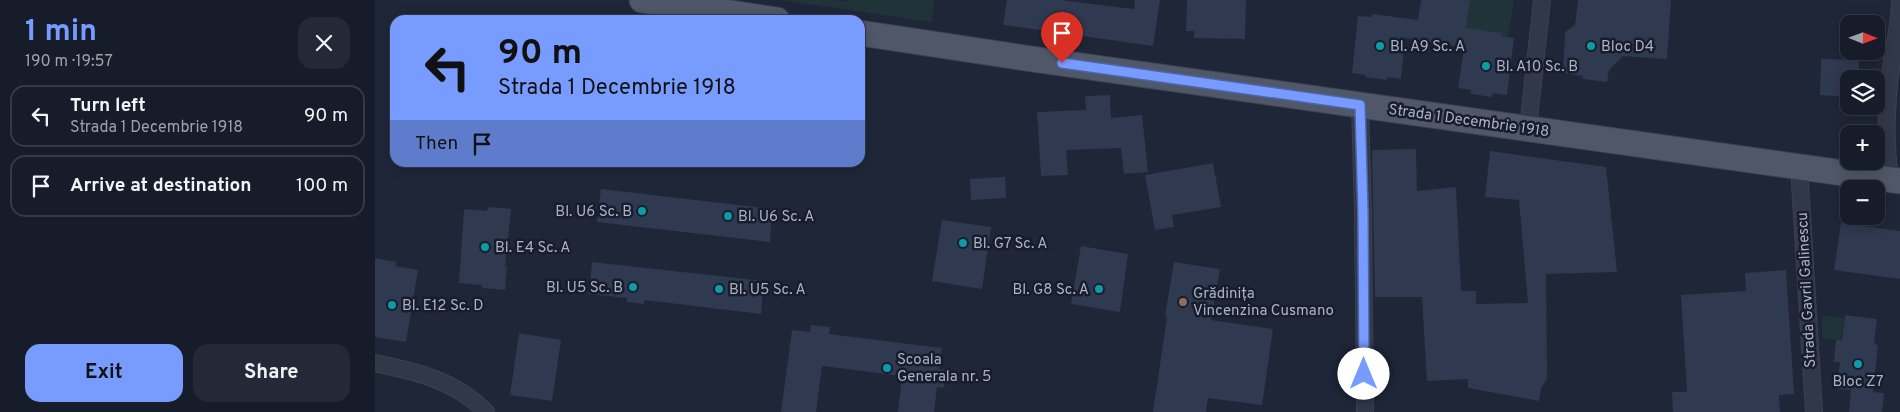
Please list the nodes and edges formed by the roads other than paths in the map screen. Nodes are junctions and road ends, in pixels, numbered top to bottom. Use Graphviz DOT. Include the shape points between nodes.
graph roads {
  1 [pos="642,0"];
  2 [pos="1542,0"];
  3 [pos="1900,2"];
  4 [pos="743,15"];
  5 [pos="865,34"];
  6 [pos="1360,105"];
  7 [pos="1528,128"];
  8 [pos="1799,167"];
  9 [pos="1895,180"];
  10 [pos="375,363"];
  11 [pos="486,412"];
  12 [pos="1365,412"];
  13 [pos="1814,412"];
  1 -- 4 [label="main road"];
  2 -- 7 [label="street"];
  3 -- 9 [label="street" via="1887,129 1887,154"];
  5 -- 6 [label="main road, Strada 1 Decembrie 1918"];
  6 -- 7 [label="main road, Strada 1 Decembrie 1918"];
  6 -- 12 [label="street"];
  7 -- 8 [label="main road, Strada 1 Decembrie 1918"];
  8 -- 9 [label="main road, Strada 1 Decembrie 1918"];
  8 -- 13 [label="street, Strada Gavril Galinescu"];
  10 -- 11 [label="street" via="422,373 452,386"];
}
